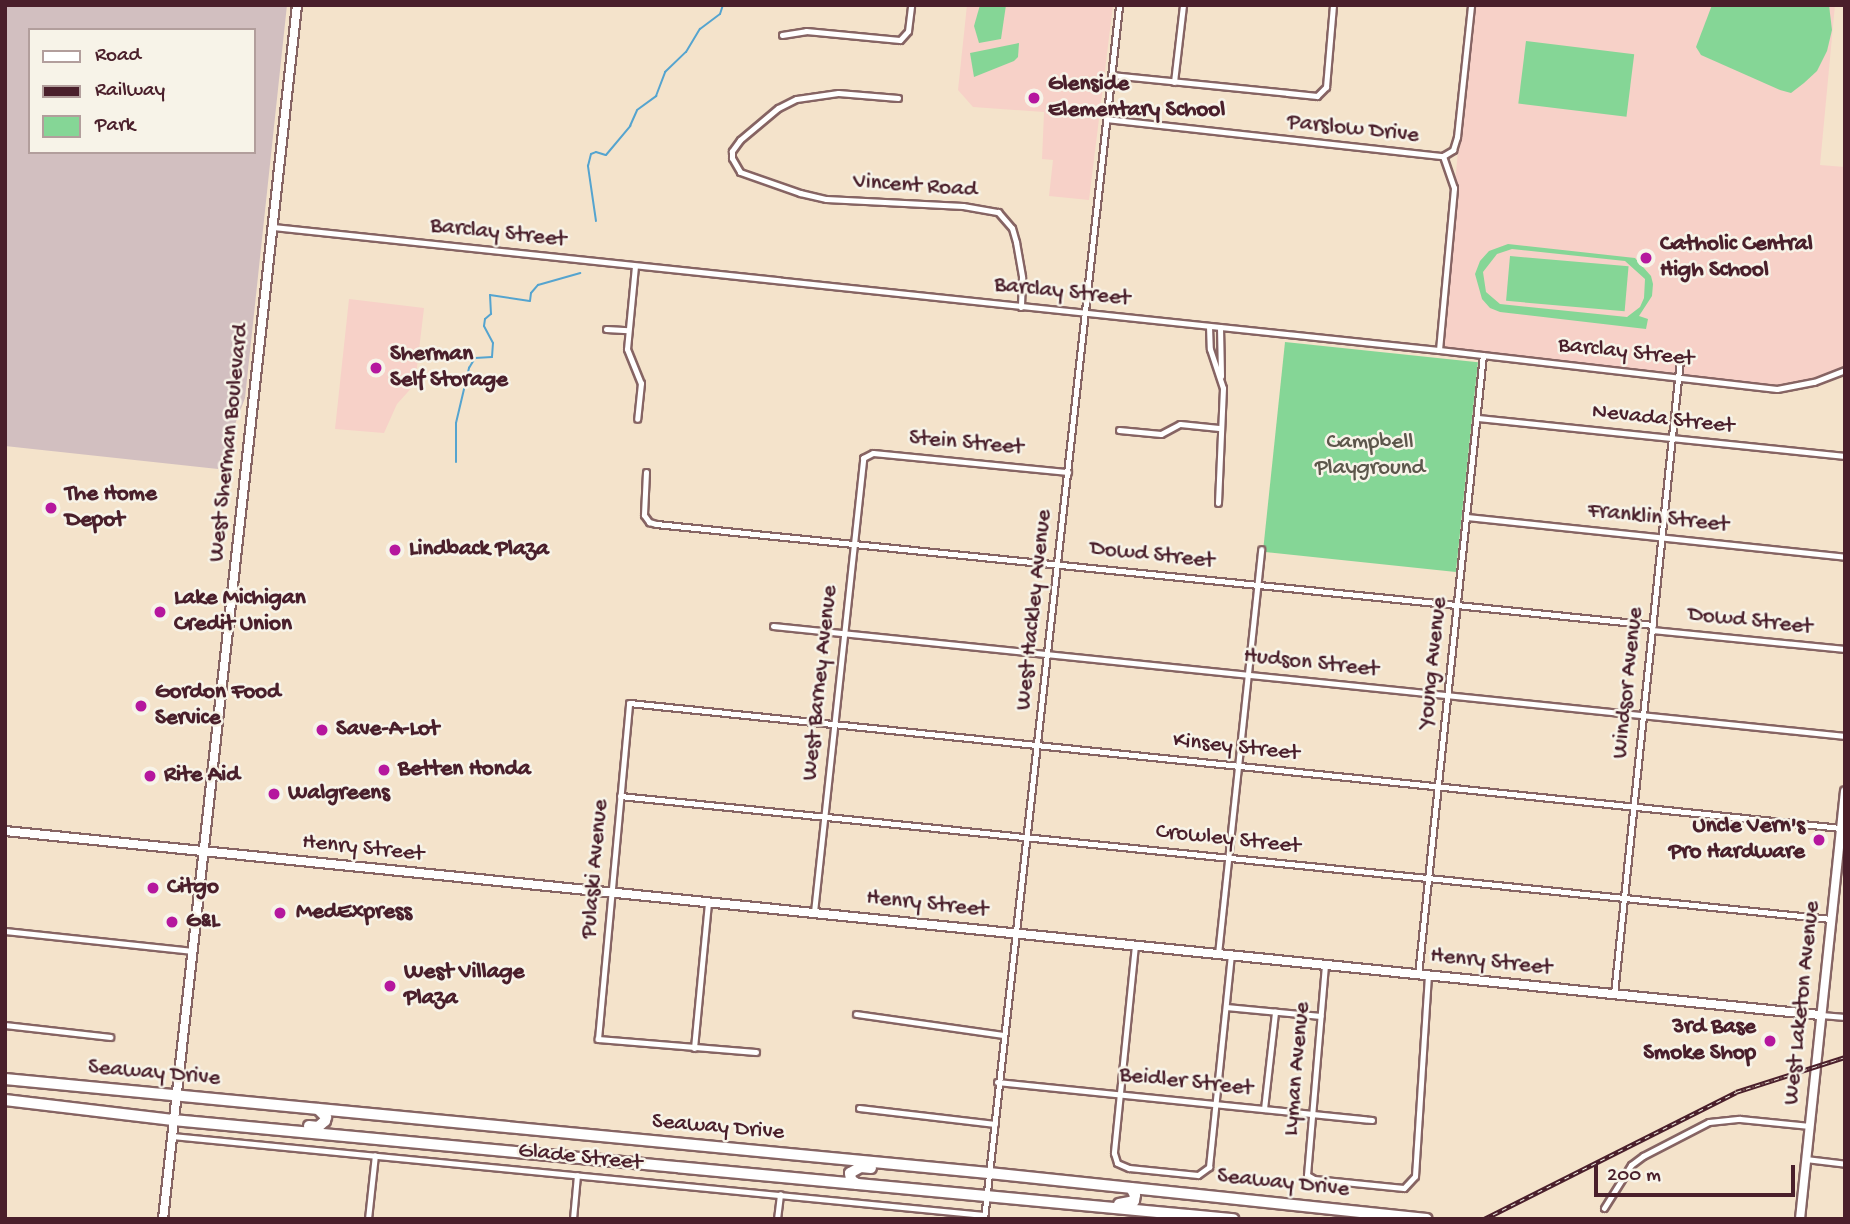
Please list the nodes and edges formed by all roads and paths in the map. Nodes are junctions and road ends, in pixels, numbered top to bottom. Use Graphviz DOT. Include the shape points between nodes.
graph roads {
  1 [pos="297,5"];
  2 [pos="911,5"];
  3 [pos="1118,5"];
  4 [pos="1183,5"];
  5 [pos="1333,5"];
  6 [pos="1471,5"];
  7 [pos="782,35"];
  8 [pos="1111,75"];
  9 [pos="1174,82"];
  10 [pos="898,98"];
  11 [pos="1106,119"];
  12 [pos="1443,156"];
  13 [pos="273,227"];
  14 [pos="635,266"];
  15 [pos="1021,307"];
  16 [pos="1084,312"];
  17 [pos="1209,326"];
  18 [pos="1220,327"];
  19 [pos="606,329"];
  20 [pos="628,330"];
  21 [pos="1439,350"];
  22 [pos="1483,355"];
  23 [pos="1680,360"];
  24 [pos="1845,370"];
  25 [pos="1678,376"];
  26 [pos="1221,380"];
  27 [pos="1478,418"];
  28 [pos="638,419"];
  29 [pos="1219,428"];
  30 [pos="1119,430"];
  31 [pos="1671,438"];
  32 [pos="1845,456"];
  33 [pos="863,458"];
  34 [pos="646,472"];
  35 [pos="1068,472"];
  36 [pos="1218,503"];
  37 [pos="1467,517"];
  38 [pos="1661,537"];
  39 [pos="853,544"];
  40 [pos="1261,549"];
  41 [pos="1845,556"];
  42 [pos="1057,564"];
  43 [pos="1257,584"];
  44 [pos="1458,606"];
  45 [pos="773,626"];
  46 [pos="1652,627"];
  47 [pos="843,633"];
  48 [pos="1845,649"];
  49 [pos="1047,654"];
  50 [pos="1247,675"];
  51 [pos="1448,696"];
  52 [pos="629,703"];
  53 [pos="1644,716"];
  54 [pos="834,725"];
  55 [pos="1845,736"];
  56 [pos="1037,745"];
  57 [pos="1238,766"];
  58 [pos="1438,787"];
  59 [pos="1845,791"];
  60 [pos="620,796"];
  61 [pos="1634,807"];
  62 [pos="824,817"];
  63 [pos="1840,828"];
  64 [pos="5,831"];
  65 [pos="1026,837"];
  66 [pos="205,852"];
  67 [pos="1228,858"];
  68 [pos="1840,877"];
  69 [pos="1428,879"];
  70 [pos="610,893"];
  71 [pos="1624,899"];
  72 [pos="708,904"];
  73 [pos="814,912"];
  74 [pos="1831,919"];
  75 [pos="5,931"];
  76 [pos="1016,933"];
  77 [pos="1135,945"];
  78 [pos="193,951"];
  79 [pos="1218,954"];
  80 [pos="1231,955"];
  81 [pos="1325,965"];
  82 [pos="1418,975"];
  83 [pos="1428,976"];
  84 [pos="1614,994"];
  85 [pos="1226,1007"];
  86 [pos="1275,1012"];
  87 [pos="856,1014"];
  88 [pos="1821,1015"];
  89 [pos="1321,1016"];
  90 [pos="1845,1017"];
  91 [pos="5,1025"];
  92 [pos="1003,1035"];
  93 [pos="110,1037"];
  94 [pos="694,1048"];
  95 [pos="755,1052"];
  96 [pos="5,1079"];
  97 [pos="997,1082"];
  98 [pos="160,1094"];
  99 [pos="1120,1094"];
  100 [pos="177,1095"];
  101 [pos="5,1100"];
  102 [pos="37,1104"];
  103 [pos="1216,1104"];
  104 [pos="859,1108"];
  105 [pos="318,1109"];
  106 [pos="1264,1109"];
  107 [pos="1311,1114"];
  108 [pos="178,1120"];
  109 [pos="1372,1120"];
  110 [pos="995,1124"];
  111 [pos="1810,1126"];
  112 [pos="172,1136"];
  113 [pos="375,1155"];
  114 [pos="1807,1159"];
  115 [pos="1845,1164"];
  116 [pos="972,1172"];
  117 [pos="989,1172"];
  118 [pos="577,1175"];
  119 [pos="858,1184"];
  120 [pos="1131,1188"];
  121 [pos="780,1194"];
  122 [pos="986,1196"];
  123 [pos="1001,1198"];
  124 [pos="1604,1208"];
  125 [pos="984,1217"];
  126 [pos="163,1219"];
  127 [pos="368,1219"];
  128 [pos="573,1219"];
  129 [pos="778,1219"];
  130 [pos="1233,1219"];
  131 [pos="1427,1219"];
  132 [pos="1800,1219"];
  1 -- 13 [label="main road, West Sherman Boulevard"];
  2 -- 7 [label="street" via="908,31 900,40 806,31"];
  3 -- 8 [label="street, West Hackley Avenue"];
  4 -- 9 [label="street"];
  5 -- 9 [label="street" via="1326,88 1317,96"];
  6 -- 12 [label="street" via="1457,137 1453,150"];
  8 -- 9 [label="street"];
  8 -- 11 [label="street, West Hackley Avenue"];
  10 -- 15 [label="street, Vincent Road" via="838,93 796,99 778,108 740,141 732,151 735,166 771,184 826,199 998,212 1012,228 1016,242"];
  11 -- 12 [label="street, Parslow Drive"];
  11 -- 16 [label="street, West Hackley Avenue"];
  12 -- 21 [label="street, Parslow Drive" via="1454,188"];
  13 -- 14 [label="street, Barclay Street"];
  13 -- 66 [label="main road, West Sherman Boulevard"];
  14 -- 15 [label="street, Barclay Street"];
  14 -- 20 [label="street"];
  15 -- 16 [label="street, Barclay Street"];
  16 -- 17 [label="street, Barclay Street"];
  16 -- 35 [label="street, West Hackley Avenue"];
  17 -- 18 [label="street, Barclay Street"];
  17 -- 26 [label="street" via="1210,349"];
  18 -- 21 [label="street, Barclay Street"];
  18 -- 26 [label="street"];
  19 -- 20 [label="street"];
  20 -- 28 [label="street" via="629,358 641,383"];
  21 -- 22 [label="street, Barclay Street"];
  22 -- 25 [label="street, Barclay Street"];
  22 -- 27 [label="street, Young Avenue"];
  23 -- 25 [label="street, Windsor Avenue"];
  24 -- 25 [label="street, Barclay Street" via="1777,389"];
  25 -- 31 [label="street, Windsor Avenue"];
  26 -- 29 [label="street"];
  27 -- 31 [label="street, Nevada Street"];
  27 -- 37 [label="street, Young Avenue"];
  29 -- 30 [label="street" via="1180,424 1161,434"];
  29 -- 36 [label="street" via="1222,468"];
  31 -- 32 [label="street, Nevada Street"];
  31 -- 38 [label="street, Windsor Avenue"];
  33 -- 35 [label="street, Stein Street" via="873,453"];
  33 -- 39 [label="street, West Barney Avenue"];
  34 -- 39 [label="street, Dowd Street" via="644,514 649,522"];
  35 -- 42 [label="street, West Hackley Avenue"];
  37 -- 38 [label="street, Franklin Street"];
  37 -- 44 [label="street, Young Avenue"];
  38 -- 41 [label="street, Franklin Street"];
  38 -- 46 [label="street, Windsor Avenue"];
  39 -- 42 [label="street, Dowd Street"];
  39 -- 47 [label="street, West Barney Avenue"];
  40 -- 43 [label="street"];
  42 -- 43 [label="street, Dowd Street"];
  42 -- 49 [label="street, West Hackley Avenue"];
  43 -- 44 [label="street, Dowd Street"];
  43 -- 50 [label="street"];
  44 -- 46 [label="street, Dowd Street"];
  44 -- 51 [label="street, Young Avenue"];
  45 -- 47 [label="street, Hudson Street"];
  46 -- 48 [label="street, Dowd Street"];
  46 -- 53 [label="street, Windsor Avenue"];
  47 -- 49 [label="street, Hudson Street"];
  47 -- 54 [label="street, West Barney Avenue"];
  49 -- 50 [label="street, Hudson Street"];
  49 -- 56 [label="street, West Hackley Avenue"];
  50 -- 51 [label="street, Hudson Street"];
  50 -- 57 [label="street"];
  51 -- 53 [label="street, Hudson Street"];
  51 -- 58 [label="street, Young Avenue"];
  52 -- 54 [label="street, Kinsey Street"];
  52 -- 60 [label="street, Pulaski Avenue"];
  53 -- 55 [label="street, Hudson Street"];
  53 -- 61 [label="street, Windsor Avenue"];
  54 -- 56 [label="street, Kinsey Street"];
  54 -- 62 [label="street, West Barney Avenue"];
  56 -- 57 [label="street, Kinsey Street"];
  56 -- 65 [label="street, West Hackley Avenue"];
  57 -- 58 [label="street, Kinsey Street"];
  57 -- 67 [label="street"];
  58 -- 61 [label="street, Kinsey Street"];
  58 -- 69 [label="street, Young Avenue"];
  59 -- 63 [label="main road, West Laketon Avenue"];
  60 -- 62 [label="street, Crowley Street"];
  60 -- 70 [label="street, Pulaski Avenue"];
  61 -- 63 [label="street, Kinsey Street"];
  61 -- 71 [label="street, Windsor Avenue"];
  62 -- 65 [label="street, Crowley Street"];
  62 -- 73 [label="street, West Barney Avenue"];
  63 -- 68 [label="main road, West Laketon Avenue"];
  64 -- 66 [label="main road, Henry Street"];
  65 -- 67 [label="street, Crowley Street"];
  65 -- 76 [label="street, West Hackley Avenue"];
  66 -- 70 [label="main road, Henry Street"];
  66 -- 78 [label="main road, West Sherman Boulevard"];
  67 -- 69 [label="street, Crowley Street"];
  67 -- 79 [label="street"];
  68 -- 74 [label="main road, West Laketon Avenue"];
  69 -- 71 [label="street, Crowley Street"];
  69 -- 82 [label="street, Young Avenue"];
  70 -- 72 [label="main road, Henry Street"];
  70 -- 94 [label="street, Pulaski Avenue" via="598,1039"];
  71 -- 74 [label="street, Crowley Street"];
  71 -- 84 [label="street, Windsor Avenue"];
  72 -- 73 [label="main road, Henry Street"];
  72 -- 94 [label="street"];
  73 -- 76 [label="main road, Henry Street"];
  74 -- 88 [label="main road, West Laketon Avenue"];
  75 -- 78 [label="street"];
  76 -- 77 [label="main road, Henry Street"];
  76 -- 92 [label="street, West Hackley Avenue"];
  77 -- 79 [label="main road, Henry Street"];
  77 -- 99 [label="street"];
  78 -- 100 [label="main road, West Sherman Boulevard"];
  79 -- 80 [label="main road, Henry Street"];
  80 -- 81 [label="main road, Henry Street"];
  80 -- 85 [label="street"];
  81 -- 82 [label="main road, Henry Street"];
  81 -- 89 [label="street, Lyman Avenue"];
  82 -- 83 [label="main road, Henry Street"];
  83 -- 84 [label="main road, Henry Street"];
  83 -- 107 [label="street, Lyman Avenue" via="1415,1176 1410,1184 1404,1188 1307,1175"];
  84 -- 88 [label="main road, Henry Street"];
  85 -- 86 [label="street"];
  85 -- 103 [label="street"];
  86 -- 89 [label="street"];
  86 -- 106 [label="street"];
  87 -- 92 [label="street"];
  88 -- 90 [label="street, Henry Street"];
  88 -- 111 [label="main road, West Laketon Avenue"];
  89 -- 107 [label="street, Lyman Avenue"];
  91 -- 93 [label="street"];
  92 -- 97 [label="street, West Hackley Avenue"];
  94 -- 95 [label="street"];
  96 -- 98 [label="highway, Seaway Drive"];
  97 -- 99 [label="street, Beidler Street"];
  97 -- 110 [label="street, West Hackley Avenue"];
  98 -- 100 [label="highway, Seaway Drive"];
  98 -- 102 [label="highway" via="147,1098 33,1088 29,1097"];
  99 -- 103 [label="street, Beidler Street"];
  99 -- 103 [label="street" via="1114,1153 1117,1163 1129,1168 1205,1172 1210,1164"];
  100 -- 105 [label="highway, Seaway Drive"];
  100 -- 108 [label="main road, West Sherman Boulevard"];
  101 -- 102 [label="highway, Seaway Drive"];
  102 -- 108 [label="highway, Seaway Drive"];
  103 -- 106 [label="street, Beidler Street"];
  104 -- 110 [label="street"];
  105 -- 108 [label="highway" via="326,1117 318,1127 199,1116"];
  105 -- 116 [label="highway, Seaway Drive"];
  106 -- 107 [label="street, Beidler Street"];
  107 -- 109 [label="street, Beidler Street"];
  108 -- 112 [label="main road, West Sherman Boulevard"];
  108 -- 119 [label="highway, Seaway Drive"];
  110 -- 117 [label="street, West Hackley Avenue"];
  111 -- 114 [label="main road, West Laketon Avenue"];
  111 -- 124 [label="street" via="1740,1119 1709,1122 1637,1160"];
  112 -- 113 [label="street, Glade Street"];
  112 -- 126 [label="main road, West Sherman Boulevard"];
  113 -- 118 [label="street, Glade Street"];
  113 -- 127 [label="street"];
  114 -- 115 [label="street"];
  114 -- 132 [label="main road, West Laketon Avenue"];
  116 -- 117 [label="highway, Seaway Drive"];
  116 -- 119 [label="highway" via="953,1176 861,1167 849,1176"];
  117 -- 120 [label="highway, Seaway Drive"];
  117 -- 122 [label="street, West Hackley Avenue"];
  118 -- 121 [label="street, Glade Street"];
  118 -- 128 [label="street"];
  119 -- 122 [label="highway, Seaway Drive"];
  120 -- 123 [label="highway" via="1135,1199 1125,1204 1011,1194"];
  120 -- 131 [label="highway, Seaway Drive"];
  121 -- 125 [label="street, Glade Street"];
  121 -- 129 [label="street"];
  122 -- 123 [label="highway, Seaway Drive"];
  122 -- 125 [label="street, West Hackley Avenue"];
  123 -- 130 [label="highway, Seaway Drive"];
}
